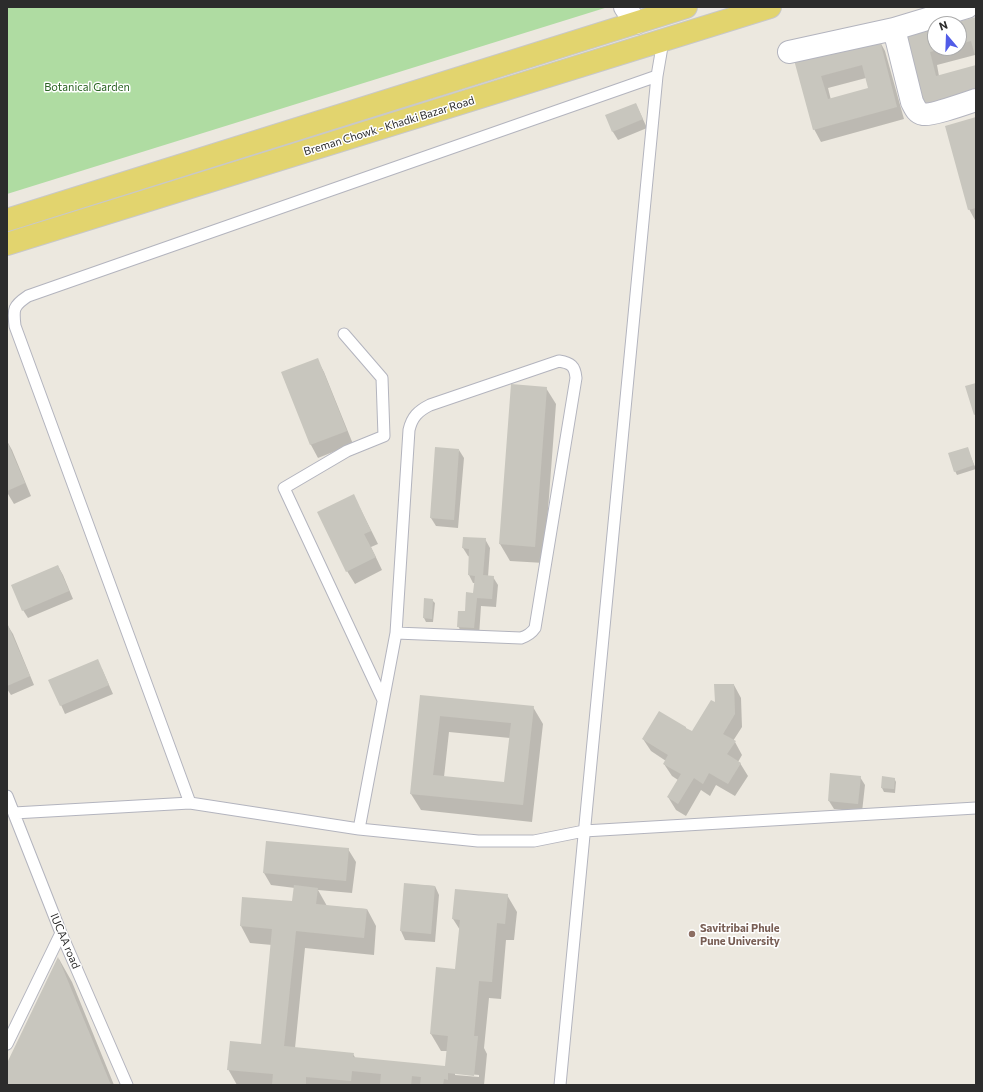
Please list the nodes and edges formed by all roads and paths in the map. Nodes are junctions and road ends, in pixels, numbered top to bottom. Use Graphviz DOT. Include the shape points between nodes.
graph roads {
  1 [pos="686,7"];
  2 [pos="770,7"];
  3 [pos="967,7"];
  4 [pos="655,11"];
  5 [pos="631,15"];
  6 [pos="894,28"];
  7 [pos="663,41"];
  8 [pos="788,52"];
  9 [pos="657,76"];
  10 [pos="976,100"];
  11 [pos="7,220"];
  12 [pos="7,244"];
  13 [pos="344,334"];
  14 [pos="396,633"];
  15 [pos="383,700"];
  16 [pos="7,796"];
  17 [pos="190,803"];
  18 [pos="976,808"];
  19 [pos="14,813"];
  20 [pos="359,829"];
  21 [pos="584,831"];
  22 [pos="61,933"];
  23 [pos="7,1044"];
  24 [pos="127,1085"];
  25 [pos="560,1085"];
  1 -- 4 [label="main road"];
  2 -- 7 [label="main road, Breman Chowk - Khadki Bazar Road"];
  3 -- 6 [label="street"];
  4 -- 5 [label="main road"];
  5 -- 11 [label="main road"];
  6 -- 8 [label="street"];
  6 -- 10 [label="street" via="912,102 919,112 927,114"];
  7 -- 9 [label="lane"];
  7 -- 12 [label="main road, Breman Chowk - Khadki Bazar Road"];
  9 -- 17 [label="lane" via="28,296 19,302 15,309 15,326"];
  9 -- 21 [label="lane"];
  13 -- 15 [label="lane" via="382,378 384,436 346,451 284,488"];
  14 -- 14 [label="lane" via="521,638 532,633 536,624 576,378 572,366 559,361 430,404 415,415 409,430"];
  14 -- 15 [label="lane"];
  15 -- 20 [label="lane"];
  16 -- 19 [label="lane, IUCAA road"];
  17 -- 19 [label="lane"];
  17 -- 20 [label="lane"];
  18 -- 21 [label="lane"];
  19 -- 22 [label="lane, IUCAA road"];
  20 -- 21 [label="lane" via="478,841 534,841"];
  21 -- 25 [label="lane"];
  22 -- 23 [label="lane"];
  22 -- 24 [label="lane, IUCAA road"];
}
